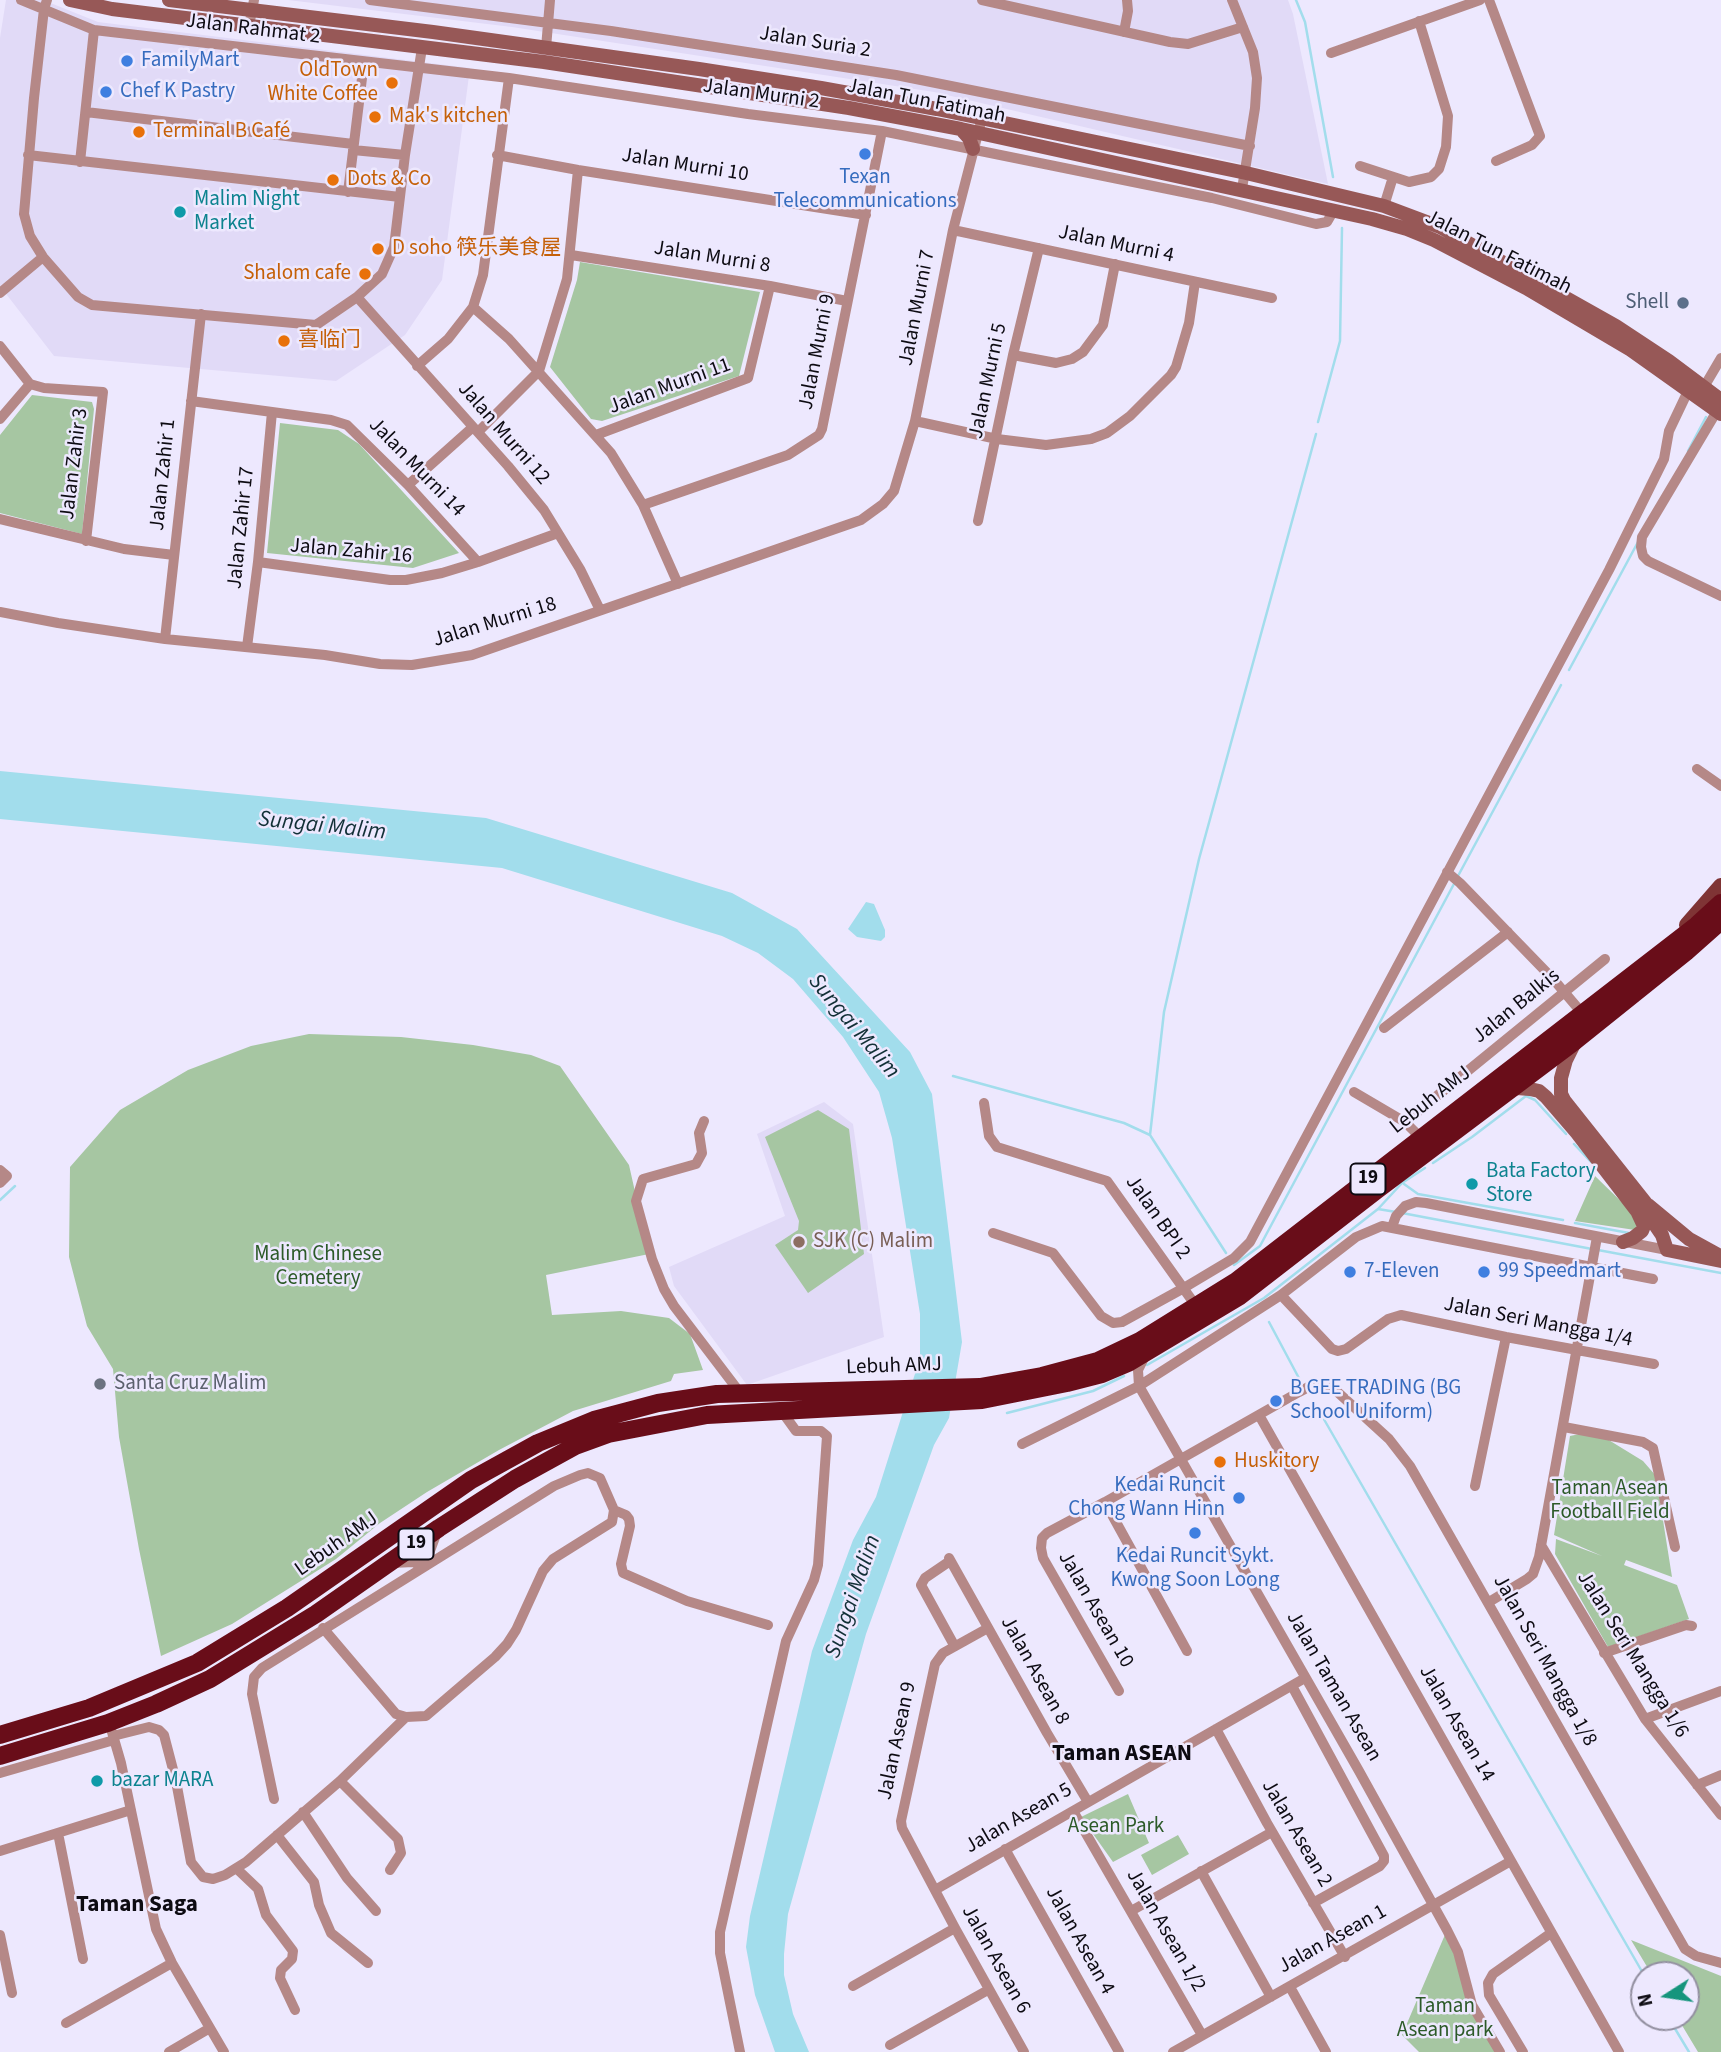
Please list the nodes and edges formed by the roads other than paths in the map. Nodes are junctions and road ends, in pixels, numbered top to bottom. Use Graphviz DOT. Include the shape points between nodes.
graph roads {
  1 [pos="21,0"];
  2 [pos="70,0"];
  3 [pos="169,0"];
  4 [pos="370,0"];
  5 [pos="550,0"];
  6 [pos="982,0"];
  7 [pos="1127,0"];
  8 [pos="1232,0"];
  9 [pos="1480,0"];
  10 [pos="1489,0"];
  11 [pos="438,4"];
  12 [pos="46,5"];
  13 [pos="253,5"];
  14 [pos="1419,21"];
  15 [pos="351,22"];
  16 [pos="548,23"];
  17 [pos="249,26"];
  18 [pos="1243,27"];
  19 [pos="94,30"];
  20 [pos="1124,32"];
  21 [pos="422,48"];
  22 [pos="545,48"];
  23 [pos="1331,53"];
  24 [pos="364,62"];
  25 [pos="419,69"];
  26 [pos="509,78"];
  27 [pos="86,112"];
  28 [pos="980,125"];
  29 [pos="961,129"];
  30 [pos="882,131"];
  31 [pos="1250,146"];
  32 [pos="353,147"];
  33 [pos="974,149"];
  34 [pos="28,155"];
  35 [pos="405,155"];
  36 [pos="497,155"];
  37 [pos="1496,161"];
  38 [pos="80,162"];
  39 [pos="1360,166"];
  40 [pos="578,170"];
  41 [pos="1246,173"];
  42 [pos="1393,177"];
  43 [pos="1242,189"];
  44 [pos="348,191"];
  45 [pos="400,197"];
  46 [pos="1384,206"];
  47 [pos="1334,210"];
  48 [pos="866,215"];
  49 [pos="953,230"];
  50 [pos="1039,248"];
  51 [pos="571,255"];
  52 [pos="43,257"];
  53 [pos="1115,264"];
  54 [pos="1195,282"];
  55 [pos="770,286"];
  56 [pos="0,293"];
  57 [pos="357,298"];
  58 [pos="1272,298"];
  59 [pos="847,301"];
  60 [pos="473,307"];
  61 [pos="201,314"];
  62 [pos="0,346"];
  63 [pos="1013,355"];
  64 [pos="1721,359"];
  65 [pos="417,366"];
  66 [pos="539,371"];
  67 [pos="30,384"];
  68 [pos="1704,387"];
  69 [pos="1689,389"];
  70 [pos="191,401"];
  71 [pos="1720,404"];
  72 [pos="272,412"];
  73 [pos="0,419"];
  74 [pos="915,421"];
  75 [pos="475,430"];
  76 [pos="596,435"];
  77 [pos="997,439"];
  78 [pos="408,485"];
  79 [pos="894,491"];
  80 [pos="643,505"];
  81 [pos="0,519"];
  82 [pos="978,521"];
  83 [pos="558,533"];
  84 [pos="86,541"];
  85 [pos="174,555"];
  86 [pos="258,562"];
  87 [pos="478,562"];
  88 [pos="678,584"];
  89 [pos="1721,596"];
  90 [pos="600,610"];
  91 [pos="0,612"];
  92 [pos="164,639"];
  93 [pos="247,647"];
  94 [pos="1697,769"];
  95 [pos="1721,786"];
  96 [pos="1454,877"];
  97 [pos="1721,886"];
  98 [pos="1721,902"];
  99 [pos="1721,923"];
  100 [pos="1508,932"];
  101 [pos="1670,946"];
  102 [pos="1605,960"];
  103 [pos="1565,993"];
  104 [pos="1582,1013"];
  105 [pos="1384,1028"];
  106 [pos="1576,1041"];
  107 [pos="1510,1091"];
  108 [pos="1354,1092"];
  109 [pos="984,1103"];
  110 [pos="704,1121"];
  111 [pos="1405,1122"];
  112 [pos="1421,1138"];
  113 [pos="0,1170"];
  114 [pos="0,1183"];
  115 [pos="1643,1209"];
  116 [pos="1392,1227"];
  117 [pos="993,1233"];
  118 [pos="1596,1241"];
  119 [pos="1623,1242"];
  120 [pos="1667,1250"];
  121 [pos="1721,1256"];
  122 [pos="1594,1261"];
  123 [pos="1721,1262"];
  124 [pos="1653,1279"];
  125 [pos="1182,1289"];
  126 [pos="1281,1295"];
  127 [pos="1196,1306"];
  128 [pos="1506,1337"];
  129 [pos="1155,1349"];
  130 [pos="1577,1350"];
  131 [pos="1654,1364"];
  132 [pos="1115,1368"];
  133 [pos="1139,1385"];
  134 [pos="741,1394"];
  135 [pos="981,1394"];
  136 [pos="853,1400"];
  137 [pos="783,1412"];
  138 [pos="1259,1415"];
  139 [pos="1564,1427"];
  140 [pos="1022,1444"];
  141 [pos="1180,1459"];
  142 [pos="1475,1486"];
  143 [pos="1105,1502"];
  144 [pos="614,1510"];
  145 [pos="439,1528"];
  146 [pos="1541,1545"];
  147 [pos="1675,1547"];
  148 [pos="387,1564"];
  149 [pos="424,1567"];
  150 [pos="1489,1602"];
  151 [pos="768,1625"];
  152 [pos="1692,1626"];
  153 [pos="323,1628"];
  154 [pos="988,1628"];
  155 [pos="954,1645"];
  156 [pos="1187,1651"];
  157 [pos="1604,1653"];
  158 [pos="1305,1678"];
  159 [pos="1292,1686"];
  160 [pos="1119,1691"];
  161 [pos="1721,1691"];
  162 [pos="406,1717"];
  163 [pos="1645,1718"];
  164 [pos="1216,1729"];
  165 [pos="112,1733"];
  166 [pos="0,1735"];
  167 [pos="0,1756"];
  168 [pos="0,1773"];
  169 [pos="1721,1775"];
  170 [pos="340,1781"];
  171 [pos="1697,1785"];
  172 [pos="274,1799"];
  173 [pos="1088,1802"];
  174 [pos="131,1810"];
  175 [pos="1073,1811"];
  176 [pos="303,1812"];
  177 [pos="1721,1815"];
  178 [pos="1272,1832"];
  179 [pos="58,1833"];
  180 [pos="277,1835"];
  181 [pos="1005,1850"];
  182 [pos="0,1851"];
  183 [pos="1511,1861"];
  184 [pos="237,1869"];
  185 [pos="390,1870"];
  186 [pos="1201,1871"];
  187 [pos="934,1888"];
  188 [pos="1313,1903"];
  189 [pos="1434,1907"];
  190 [pos="376,1911"];
  191 [pos="1131,1911"];
  192 [pos="955,1928"];
  193 [pos="1551,1933"];
  194 [pos="0,1935"];
  195 [pos="1345,1957"];
  196 [pos="83,1959"];
  197 [pos="1720,1961"];
  198 [pos="172,1963"];
  199 [pos="368,1963"];
  200 [pos="853,1986"];
  201 [pos="1290,1987"];
  202 [pos="988,1990"];
  203 [pos="12,1993"];
  204 [pos="1270,1997"];
  205 [pos="295,2010"];
  206 [pos="66,2023"];
  207 [pos="210,2028"];
  208 [pos="1202,2035"];
  209 [pos="890,2045"];
  210 [pos="1021,2051"];
  211 [pos="169,2052"];
  212 [pos="224,2052"];
  213 [pos="740,2052"];
  214 [pos="1119,2052"];
  215 [pos="1173,2052"];
  216 [pos="1326,2052"];
  217 [pos="1500,2052"];
  218 [pos="1523,2052"];
  219 [pos="1619,2052"];
  1 -- 12 [label="street, Jalan Rahmat 2"];
  2 -- 17 [label="main road, Jalan Tun Fatimah"];
  3 -- 13 [label="main road, Jalan Tun Fatimah"];
  4 -- 11 [label="street, Jalan Suria 2"];
  5 -- 16 [label="street"];
  6 -- 20 [label="street"];
  7 -- 20 [label="street"];
  8 -- 18 [label="street"];
  9 -- 14 [label="street"];
  10 -- 37 [label="street" via="1540,130 1532,145"];
  11 -- 16 [label="street, Jalan Suria 2"];
  12 -- 19 [label="street, Jalan Rahmat 2"];
  12 -- 34 [label="street"];
  13 -- 15 [label="main road, Jalan Tun Fatimah"];
  13 -- 17 [label="street"];
  14 -- 23 [label="street"];
  14 -- 42 [label="street" via="1448,116 1447,138 1439,169 1431,177 1409,182"];
  15 -- 21 [label="main road" via="365,29 414,36"];
  15 -- 22 [label="main road, Jalan Tun Fatimah"];
  16 -- 22 [label="street"];
  16 -- 31 [label="street, Jalan Suria 2" via="896,75"];
  17 -- 21 [label="main road, Jalan Tun Fatimah"];
  18 -- 20 [label="street" via="1188,44"];
  18 -- 31 [label="street" via="1257,78"];
  19 -- 24 [label="street, Jalan Rahmat 2"];
  19 -- 27 [label="street"];
  21 -- 25 [label="street"];
  21 -- 29 [label="main road, Jalan Tun Fatimah" via="727,89"];
  22 -- 28 [label="main road, Jalan Tun Fatimah" via="794,84"];
  24 -- 25 [label="street, Jalan Rahmat 2"];
  24 -- 32 [label="street"];
  25 -- 26 [label="street, Jalan Murni 2"];
  25 -- 35 [label="street"];
  26 -- 30 [label="street, Jalan Murni 2"];
  26 -- 36 [label="street"];
  27 -- 32 [label="street"];
  27 -- 38 [label="street"];
  28 -- 29 [label="main road, Jalan Tun Fatimah"];
  28 -- 33 [label="street, Jalan Murni 7"];
  28 -- 41 [label="main road, Jalan Tun Fatimah"];
  28 -- 43 [label="main road, Jalan Tun Fatimah"];
  29 -- 33 [label="main road"];
  30 -- 33 [label="street, Jalan Murni 2"];
  30 -- 48 [label="street, Jalan Murni 9"];
  31 -- 41 [label="street"];
  32 -- 35 [label="street"];
  32 -- 44 [label="street"];
  33 -- 47 [label="street, Jalan Murni 2" via="1309,223 1328,222"];
  33 -- 49 [label="street, Jalan Murni 7"];
  34 -- 38 [label="street"];
  34 -- 52 [label="street" via="24,214"];
  35 -- 45 [label="street"];
  36 -- 40 [label="street, Jalan Murni 10"];
  36 -- 60 [label="street" via="483,275"];
  38 -- 44 [label="street"];
  39 -- 42 [label="street"];
  40 -- 48 [label="street, Jalan Murni 10"];
  40 -- 51 [label="street"];
  41 -- 43 [label="street"];
  41 -- 46 [label="main road, Jalan Tun Fatimah"];
  42 -- 46 [label="street"];
  43 -- 47 [label="main road, Jalan Tun Fatimah"];
  44 -- 45 [label="street"];
  45 -- 57 [label="street" via="392,255 382,274"];
  46 -- 68 [label="main road, Jalan Tun Fatimah" via="1427,220 1482,250 1616,326"];
  47 -- 69 [label="main road, Jalan Tun Fatimah" via="1434,240 1526,288"];
  48 -- 59 [label="street, Jalan Murni 9"];
  49 -- 50 [label="street, Jalan Murni 4"];
  49 -- 74 [label="street, Jalan Murni 7"];
  50 -- 53 [label="street, Jalan Murni 4"];
  50 -- 63 [label="street, Jalan Murni 5"];
  51 -- 55 [label="street, Jalan Murni 8"];
  51 -- 66 [label="street"];
  52 -- 56 [label="street"];
  52 -- 61 [label="street" via="78,297 92,305"];
  53 -- 54 [label="street, Jalan Murni 4"];
  53 -- 63 [label="street" via="1103,325 1083,352 1056,363"];
  54 -- 58 [label="street, Jalan Murni 4"];
  54 -- 77 [label="street" via="1177,367 1119,426 1091,439 1061,444"];
  55 -- 59 [label="street, Jalan Murni 8"];
  55 -- 76 [label="street, Jalan Murni 11" via="748,378"];
  57 -- 61 [label="street" via="316,325"];
  57 -- 65 [label="street, Jalan Murni 12"];
  59 -- 80 [label="street, Jalan Murni 9" via="822,429 814,440 788,454"];
  60 -- 65 [label="street" via="448,339"];
  60 -- 66 [label="street"];
  61 -- 70 [label="street, Jalan Zahir 1"];
  62 -- 67 [label="street"];
  63 -- 77 [label="street, Jalan Murni 5"];
  64 -- 68 [label="street"];
  65 -- 75 [label="street, Jalan Murni 12"];
  66 -- 75 [label="street"];
  66 -- 76 [label="street"];
  67 -- 73 [label="street"];
  67 -- 84 [label="street, Jalan Zahir 3" via="103,392"];
  68 -- 71 [label="main road, Jalan Tun Fatimah"];
  69 -- 71 [label="main road, Jalan Tun Fatimah"];
  69 -- 96 [label="street" via="1673,419 1664,459 1645,500"];
  70 -- 72 [label="street, Jalan Murni 14"];
  70 -- 85 [label="street, Jalan Zahir 1"];
  71 -- 89 [label="street" via="1642,537 1641,547 1648,561"];
  72 -- 78 [label="street, Jalan Murni 14" via="347,425"];
  72 -- 86 [label="street, Jalan Zahir 17"];
  74 -- 77 [label="street"];
  74 -- 79 [label="street, Jalan Murni 7"];
  75 -- 78 [label="street"];
  75 -- 83 [label="street, Jalan Murni 12" via="544,510"];
  76 -- 80 [label="street"];
  77 -- 82 [label="street, Jalan Murni 5"];
  78 -- 87 [label="street, Jalan Murni 14"];
  79 -- 88 [label="street, Jalan Murni 18" via="861,520"];
  80 -- 88 [label="street"];
  81 -- 84 [label="street"];
  83 -- 87 [label="street, Jalan Zahir 16"];
  83 -- 90 [label="street, Jalan Murni 12"];
  84 -- 85 [label="street"];
  85 -- 92 [label="street, Jalan Zahir 1"];
  86 -- 87 [label="street, Jalan Zahir 16" via="398,580"];
  86 -- 93 [label="street, Jalan Zahir 17"];
  88 -- 90 [label="street, Jalan Murni 18"];
  90 -- 93 [label="street, Jalan Murni 18" via="454,660 412,665"];
  91 -- 92 [label="street, Jalan Murni 18"];
  92 -- 93 [label="street, Jalan Murni 18"];
  94 -- 95 [label="street"];
  96 -- 100 [label="street"];
  96 -- 125 [label="street" via="1250,1242 1234,1258"];
  97 -- 101 [label="main road"];
  98 -- 101 [label="highway, Lebuh AMJ / 19"];
  99 -- 106 [label="highway, Lebuh AMJ / 19"];
  100 -- 103 [label="street"];
  100 -- 105 [label="street"];
  101 -- 104 [label="highway, Lebuh AMJ / 19"];
  102 -- 103 [label="street, Jalan Balkis"];
  103 -- 104 [label="street"];
  103 -- 111 [label="street, Jalan Balkis"];
  104 -- 112 [label="highway, Lebuh AMJ / 19"];
  106 -- 107 [label="highway, Lebuh AMJ / 19"];
  106 -- 115 [label="main road" via="1563,1068 1561,1094"];
  107 -- 115 [label="main road" via="1530,1088 1546,1097"];
  107 -- 129 [label="highway, Lebuh AMJ / 19" via="1240,1296"];
  108 -- 111 [label="street"];
  109 -- 125 [label="street, Jalan BPI 2" via="989,1136 997,1147 1108,1181"];
  110 -- 134 [label="street" via="699,1133 702,1153 696,1164 643,1179 636,1201 664,1289"];
  111 -- 112 [label="street"];
  112 -- 127 [label="highway, Lebuh AMJ / 19" via="1235,1282"];
  113 -- 114 [label="street" via="7,1175"];
  115 -- 119 [label="main road" via="1642,1231"];
  115 -- 120 [label="main road"];
  115 -- 121 [label="main road"];
  116 -- 118 [label="street" via="1405,1206 1426,1203"];
  116 -- 122 [label="street"];
  116 -- 126 [label="street" via="1356,1237"];
  117 -- 125 [label="street" via="1053,1253 1107,1321 1122,1322"];
  118 -- 119 [label="street"];
  118 -- 122 [label="street"];
  119 -- 120 [label="street"];
  120 -- 123 [label="main road"];
  122 -- 124 [label="street"];
  122 -- 130 [label="street"];
  125 -- 127 [label="street, Jalan BPI 2"];
  126 -- 128 [label="street, Jalan Seri Mangga 1/4" via="1338,1351 1401,1315"];
  126 -- 133 [label="street"];
  127 -- 135 [label="highway, Lebuh AMJ / 19" via="1098,1361"];
  128 -- 130 [label="street, Jalan Seri Mangga 1/4"];
  128 -- 142 [label="street"];
  129 -- 132 [label="highway, Lebuh AMJ / 19"];
  129 -- 133 [label="street" via="1139,1363"];
  130 -- 131 [label="street, Jalan Seri Mangga 1/4"];
  130 -- 139 [label="street"];
  132 -- 133 [label="street"];
  132 -- 135 [label="highway, Lebuh AMJ / 19" via="1048,1388"];
  133 -- 140 [label="street"];
  133 -- 141 [label="street, Jalan Taman Asean"];
  134 -- 136 [label="highway, Lebuh AMJ / 19"];
  134 -- 166 [label="highway, Lebuh AMJ / 19" via="681,1399 593,1419 538,1443 471,1480 287,1608 197,1663 89,1708"];
  135 -- 136 [label="highway, Lebuh AMJ / 19"];
  136 -- 137 [label="highway, Lebuh AMJ / 19"];
  137 -- 145 [label="highway, Lebuh AMJ / 19" via="707,1415 597,1438 544,1461"];
  137 -- 213 [label="street" via="796,1431 821,1431 827,1436 818,1565 786,1641 720,1932"];
  138 -- 141 [label="street"];
  138 -- 150 [label="street, Jalan Seri Mangga 1/8" via="1314,1384 1332,1387 1400,1450"];
  138 -- 183 [label="street, Jalan Asean 14"];
  139 -- 146 [label="street"];
  139 -- 147 [label="street" via="1643,1442 1653,1448"];
  141 -- 143 [label="street"];
  141 -- 158 [label="street, Jalan Taman Asean"];
  143 -- 156 [label="street"];
  143 -- 160 [label="street, Jalan Asean 10" via="1047,1533 1041,1548"];
  144 -- 149 [label="street" via="600,1478 580,1475 554,1486"];
  144 -- 151 [label="street" via="629,1519 621,1564 627,1576 687,1601"];
  144 -- 162 [label="street" via="612,1522 553,1559 543,1571 516,1630 495,1657 426,1716"];
  145 -- 148 [label="highway, Lebuh AMJ / 19"];
  145 -- 149 [label="street"];
  146 -- 150 [label="street" via="1533,1574"];
  146 -- 157 [label="street, Jalan Seri Mangga 1/6"];
  148 -- 149 [label="street" via="401,1561"];
  148 -- 165 [label="highway, Lebuh AMJ / 19" via="239,1663"];
  149 -- 153 [label="street"];
  150 -- 197 [label="street, Jalan Seri Mangga 1/8" via="1685,1949"];
  152 -- 157 [label="street"];
  153 -- 162 [label="street" via="389,1708"];
  153 -- 172 [label="street" via="254,1677 252,1694"];
  154 -- 155 [label="street, Jalan Asean 9"];
  154 -- 155 [label="street, Jalan Asean 8" via="950,1560 921,1586"];
  154 -- 173 [label="street, Jalan Asean 8"];
  155 -- 187 [label="street, Jalan Asean 9" via="935,1664 901,1821"];
  157 -- 163 [label="street, Jalan Seri Mangga 1/6"];
  158 -- 159 [label="street, Jalan Asean 5"];
  158 -- 189 [label="street, Jalan Taman Asean"];
  159 -- 164 [label="street, Jalan Asean 5"];
  159 -- 188 [label="street" via="1384,1856 1380,1866"];
  161 -- 163 [label="street"];
  162 -- 170 [label="street"];
  163 -- 171 [label="street, Jalan Seri Mangga 1/6"];
  164 -- 173 [label="street, Jalan Asean 5"];
  164 -- 178 [label="street, Jalan Asean 2"];
  165 -- 167 [label="highway, Lebuh AMJ / 19"];
  165 -- 168 [label="street"];
  165 -- 174 [label="street"];
  165 -- 184 [label="street" via="149,1727 164,1735 191,1862 203,1877 213,1879"];
  169 -- 171 [label="street"];
  170 -- 176 [label="street"];
  170 -- 185 [label="street" via="398,1839 401,1853"];
  171 -- 177 [label="street, Jalan Seri Mangga 1/6"];
  173 -- 175 [label="street, Jalan Asean 5"];
  174 -- 179 [label="street"];
  174 -- 198 [label="street" via="156,1929"];
  175 -- 181 [label="street, Jalan Asean 5"];
  175 -- 191 [label="street, Jalan Asean 1/2"];
  176 -- 180 [label="street"];
  176 -- 190 [label="street" via="347,1878"];
  178 -- 186 [label="street"];
  178 -- 188 [label="street, Jalan Asean 2"];
  179 -- 182 [label="street"];
  179 -- 196 [label="street"];
  180 -- 184 [label="street"];
  180 -- 199 [label="street" via="314,1882 331,1933"];
  181 -- 187 [label="street, Jalan Asean 5"];
  181 -- 214 [label="street, Jalan Asean 4"];
  183 -- 189 [label="street, Jalan Asean 1"];
  183 -- 193 [label="street, Jalan Asean 14"];
  184 -- 205 [label="street" via="258,1889 266,1915 293,1951 280,1978"];
  186 -- 191 [label="street"];
  186 -- 204 [label="street"];
  187 -- 192 [label="street, Jalan Asean 6"];
  188 -- 195 [label="street, Jalan Asean 2"];
  189 -- 195 [label="street, Jalan Asean 1"];
  189 -- 217 [label="street, Jalan Taman Asean" via="1458,1952 1472,2005"];
  191 -- 208 [label="street, Jalan Asean 1/2"];
  192 -- 200 [label="street"];
  192 -- 202 [label="street, Jalan Asean 6"];
  193 -- 218 [label="street" via="1493,1974 1488,1983 1489,1995"];
  193 -- 219 [label="street, Jalan Asean 14"];
  194 -- 203 [label="street"];
  195 -- 201 [label="street, Jalan Asean 1"];
  198 -- 206 [label="street"];
  198 -- 207 [label="street"];
  201 -- 204 [label="street, Jalan Asean 1"];
  201 -- 216 [label="street"];
  202 -- 209 [label="street"];
  202 -- 210 [label="street, Jalan Asean 6"];
  204 -- 208 [label="street, Jalan Asean 1"];
  207 -- 211 [label="street"];
  207 -- 212 [label="street"];
  208 -- 215 [label="street, Jalan Asean 1"];
}
